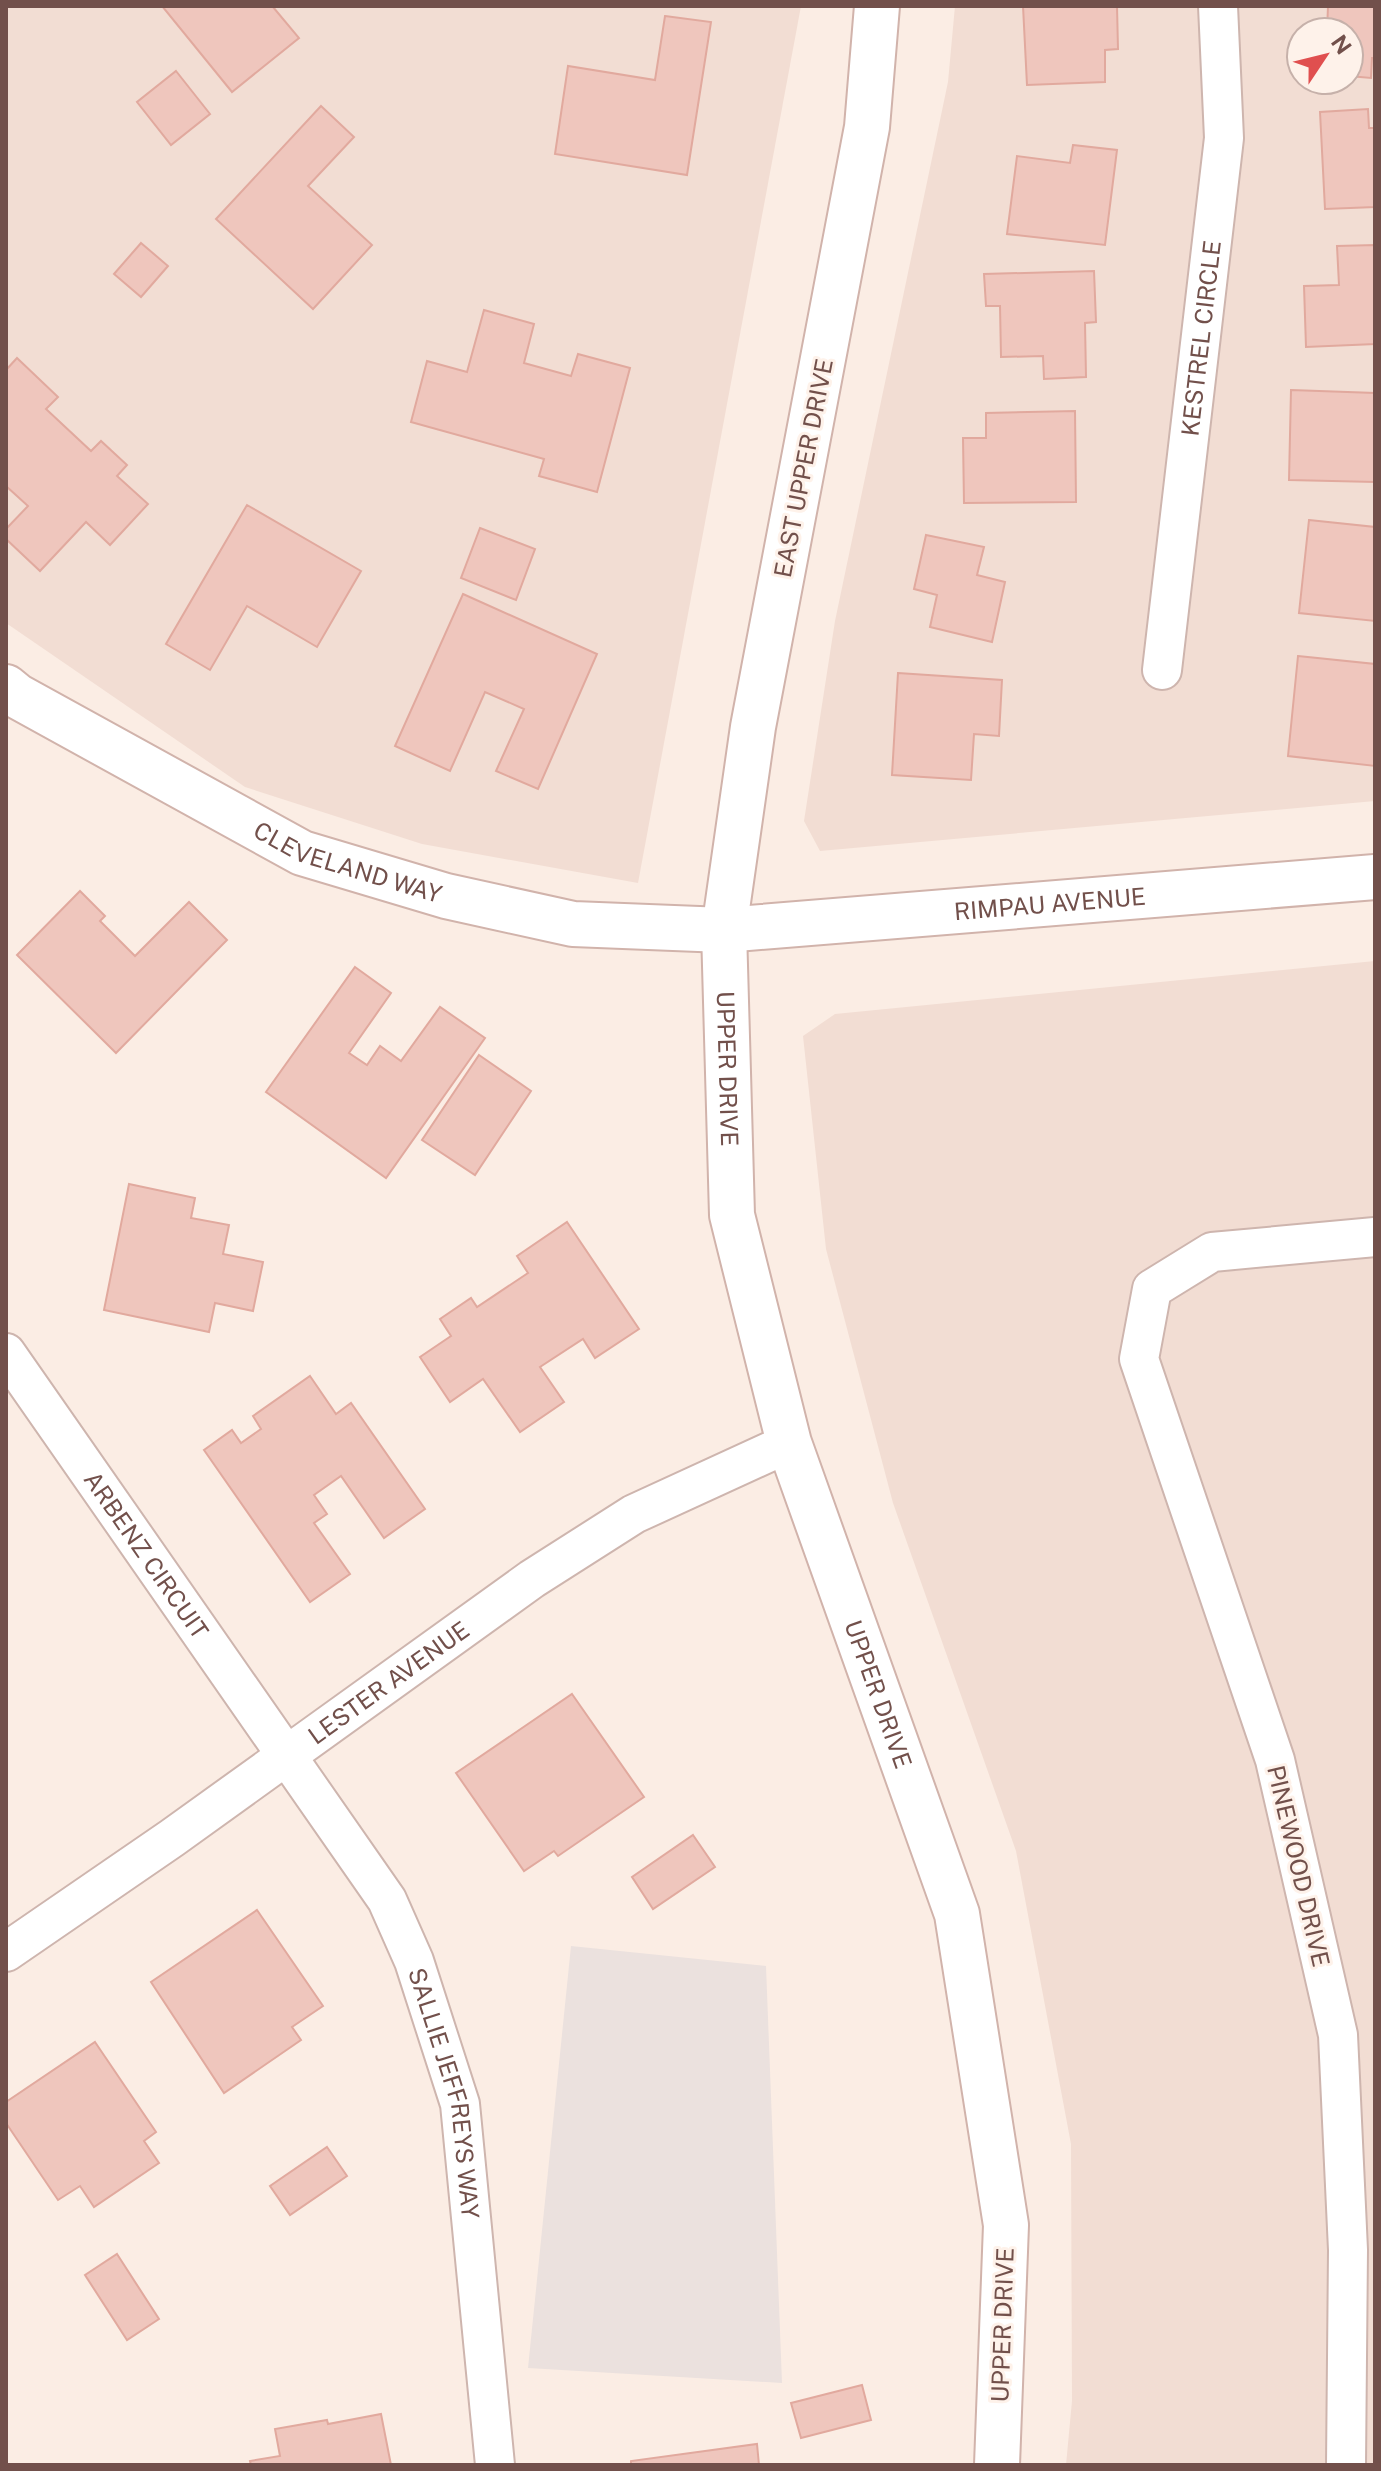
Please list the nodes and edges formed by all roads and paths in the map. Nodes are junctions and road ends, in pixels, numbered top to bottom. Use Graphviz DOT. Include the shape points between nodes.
graph roads {
  1 [pos="877,6"];
  2 [pos="1218,6"];
  3 [pos="1162,670"];
  4 [pos="6,687"];
  5 [pos="1375,877"];
  6 [pos="724,930"];
  7 [pos="1375,1237"];
  8 [pos="6,1353"];
  9 [pos="789,1443"];
  10 [pos="288,1756"];
  11 [pos="6,1952"];
  12 [pos="495,2465"];
  13 [pos="997,2465"];
  14 [pos="1346,2465"];
  1 -- 6 [label="main road, EAST UPPER DRIVE" via="867,127 753,727"];
  2 -- 3 [label="street, KESTREL CIRCLE" via="1224,138"];
  4 -- 6 [label="main road, CLEVELAND WAY" via="302,853 446,896 573,924"];
  5 -- 6 [label="main road, RIMPAU AVENUE"];
  6 -- 9 [label="main road, UPPER DRIVE" via="732,1215"];
  7 -- 14 [label="street, PINEWOOD DRIVE" via="1212,1252 1152,1289 1139,1359 1275,1760 1338,2035 1348,2250"];
  8 -- 10 [label="street, ARBENZ CIRCUIT"];
  9 -- 10 [label="street, LESTER AVENUE" via="634,1514 532,1579"];
  9 -- 13 [label="main road, UPPER DRIVE" via="957,1914 1006,2225"];
  10 -- 11 [label="street, LESTER AVENUE"];
  10 -- 12 [label="street, SALLIE JEFFREYS WAY" via="387,1900 414,1961 460,2104"];
}
